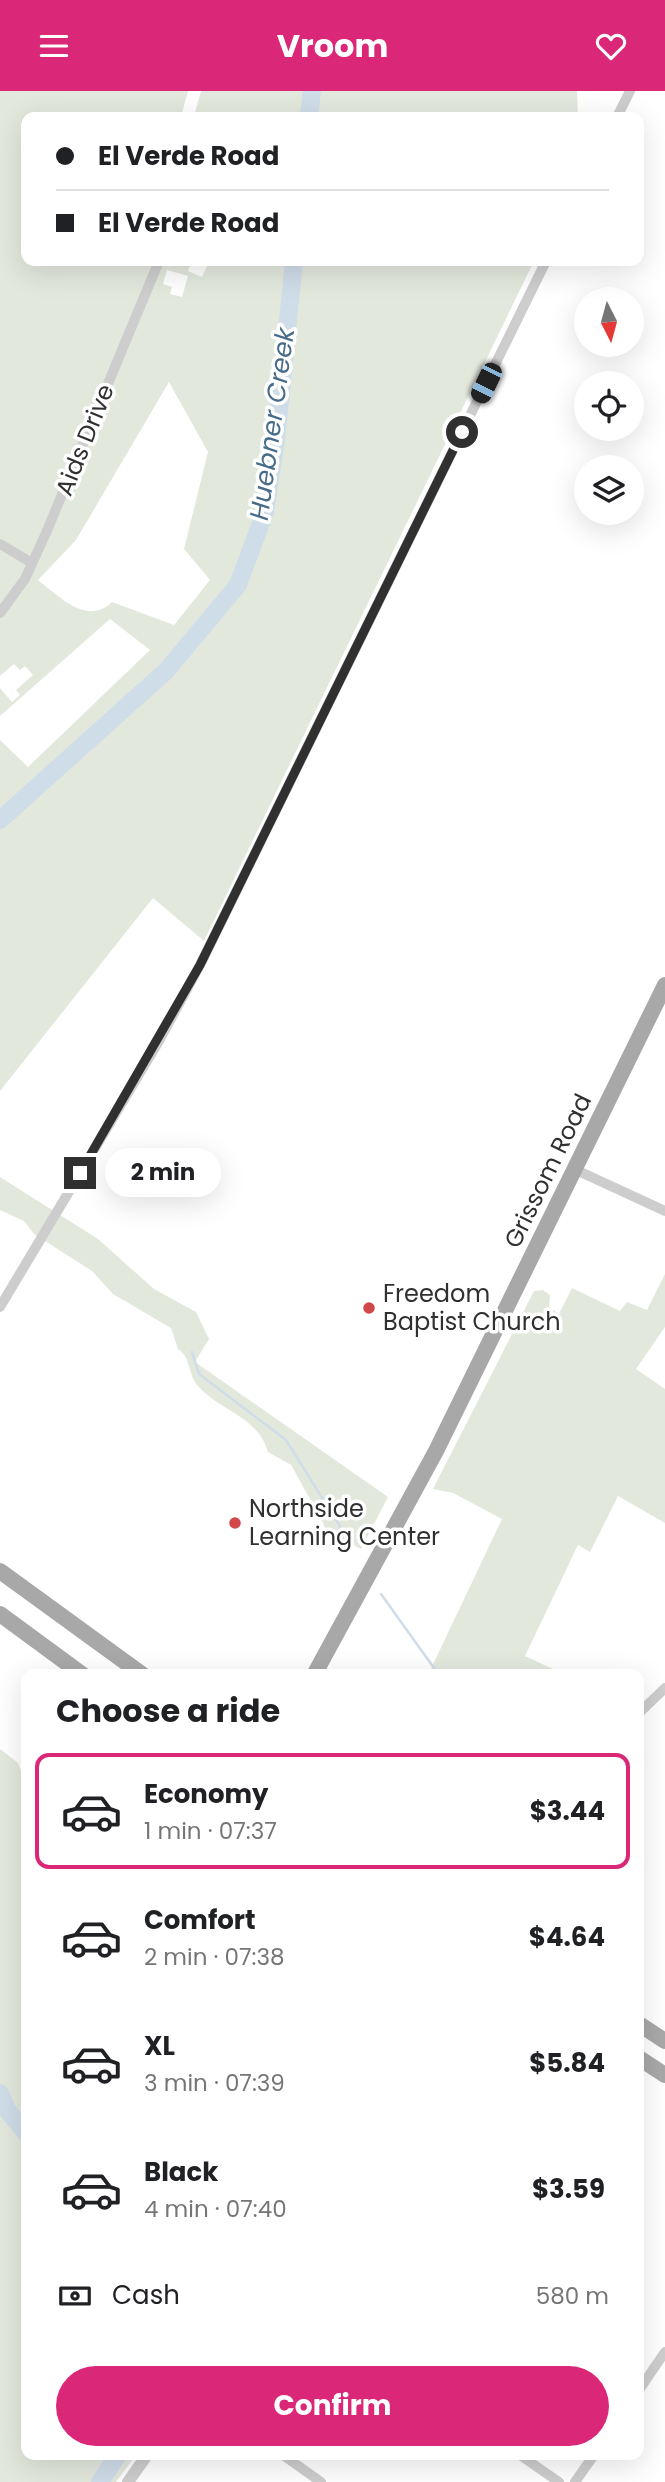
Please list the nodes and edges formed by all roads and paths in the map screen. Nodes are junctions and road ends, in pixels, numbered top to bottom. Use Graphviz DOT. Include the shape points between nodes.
graph roads {
  1 [pos="630,91"];
  2 [pos="620,112"];
  3 [pos="157,266"];
  4 [pos="544,266"];
  5 [pos="0,544"];
  6 [pos="32,563"];
  7 [pos="0,613"];
  8 [pos="665,985"];
  9 [pos="574,1169"];
  10 [pos="665,1211"];
  11 [pos="3,1294"];
  12 [pos="0,1307"];
  13 [pos="0,1571"];
  14 [pos="0,1614"];
  15 [pos="75,1669"];
  16 [pos="135,1669"];
  17 [pos="317,1669"];
  18 [pos="665,1688"];
  19 [pos="644,1708"];
  20 [pos="644,2028"];
  21 [pos="665,2043"];
  22 [pos="652,2067"];
  23 [pos="665,2353"];
  24 [pos="644,2370"];
  25 [pos="650,2374"];
  26 [pos="644,2383"];
  27 [pos="143,2460"];
  28 [pos="290,2460"];
  29 [pos="527,2460"];
  30 [pos="590,2460"];
  31 [pos="128,2482"];
  32 [pos="321,2482"];
  33 [pos="559,2482"];
  34 [pos="575,2482"];
  1 -- 2 [label="street"];
  3 -- 6 [label="street, Aids Drive"];
  4 -- 11 [label="street" via="200,965 159,1041"];
  5 -- 6 [label="street"];
  6 -- 7 [label="street, Aids Drive"];
  8 -- 9 [label="main road, Grissom Road"];
  9 -- 10 [label="street"];
  9 -- 17 [label="main road, Grissom Road" via="436,1451"];
  11 -- 12 [label="street"];
  13 -- 16 [label="main road"];
  14 -- 15 [label="main road"];
  18 -- 19 [label="street"];
  20 -- 21 [label="main road"];
  21 -- 22 [label="main road"];
  23 -- 25 [label="street"];
  24 -- 25 [label="street"];
  25 -- 26 [label="street"];
  27 -- 31 [label="street"];
  28 -- 32 [label="street"];
  29 -- 33 [label="street"];
  30 -- 34 [label="street"];
}
